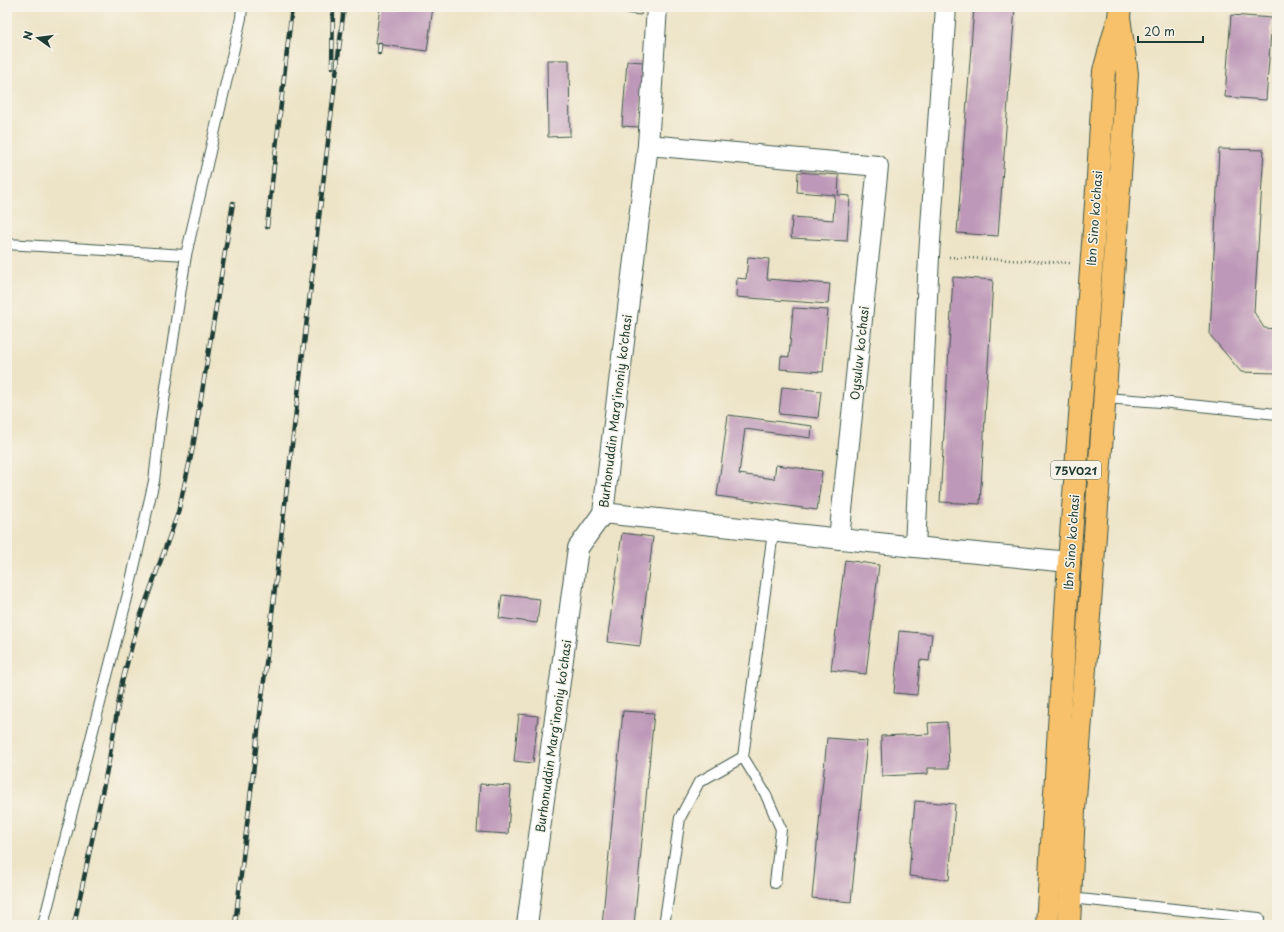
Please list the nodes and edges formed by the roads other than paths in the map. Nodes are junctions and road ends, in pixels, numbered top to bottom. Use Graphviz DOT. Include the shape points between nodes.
graph roads {
  1 [pos="242,7"];
  2 [pos="657,7"];
  3 [pos="946,7"];
  4 [pos="1120,12"];
  5 [pos="648,145"];
  6 [pos="7,244"];
  7 [pos="186,255"];
  8 [pos="1104,398"];
  9 [pos="1277,414"];
  10 [pos="603,513"];
  11 [pos="773,532"];
  12 [pos="839,539"];
  13 [pos="915,548"];
  14 [pos="1069,562"];
  15 [pos="743,757"];
  16 [pos="775,883"];
  17 [pos="1070,898"];
  18 [pos="665,918"];
  19 [pos="43,925"];
  20 [pos="527,925"];
  21 [pos="1048,925"];
  22 [pos="1069,925"];
  23 [pos="1259,925"];
  1 -- 7 [label="lane" via="240,26"];
  2 -- 5 [label="street, Burhonuddin Marg'inoniy ko'chasi"];
  3 -- 13 [label="street" via="929,256"];
  4 -- 8 [label="main road, Ibn Sino ko'chasi / 75V021" via="1128,74"];
  4 -- 14 [label="main road, Ibn Sino ko'chasi / 75V021" via="1104,71"];
  5 -- 10 [label="street, Burhonuddin Marg'inoniy ko'chasi"];
  5 -- 12 [label="street, Oysuluv ko'chasi" via="878,166"];
  6 -- 7 [label="lane"];
  7 -- 19 [label="lane" via="154,481 128,598"];
  8 -- 9 [label="lane"];
  8 -- 17 [label="main road, Ibn Sino ko'chasi / 75V021"];
  10 -- 11 [label="street"];
  10 -- 20 [label="street, Burhonuddin Marg'inoniy ko'chasi" via="578,548"];
  11 -- 12 [label="street"];
  11 -- 15 [label="lane"];
  12 -- 13 [label="street"];
  13 -- 14 [label="street"];
  14 -- 21 [label="main road, Ibn Sino ko'chasi / 75V021"];
  15 -- 16 [label="lane" via="765,794 781,829"];
  15 -- 18 [label="lane" via="698,782 680,818"];
  17 -- 22 [label="main road, Ibn Sino ko'chasi / 75V021"];
  17 -- 23 [label="lane" via="1259,918"];
}
